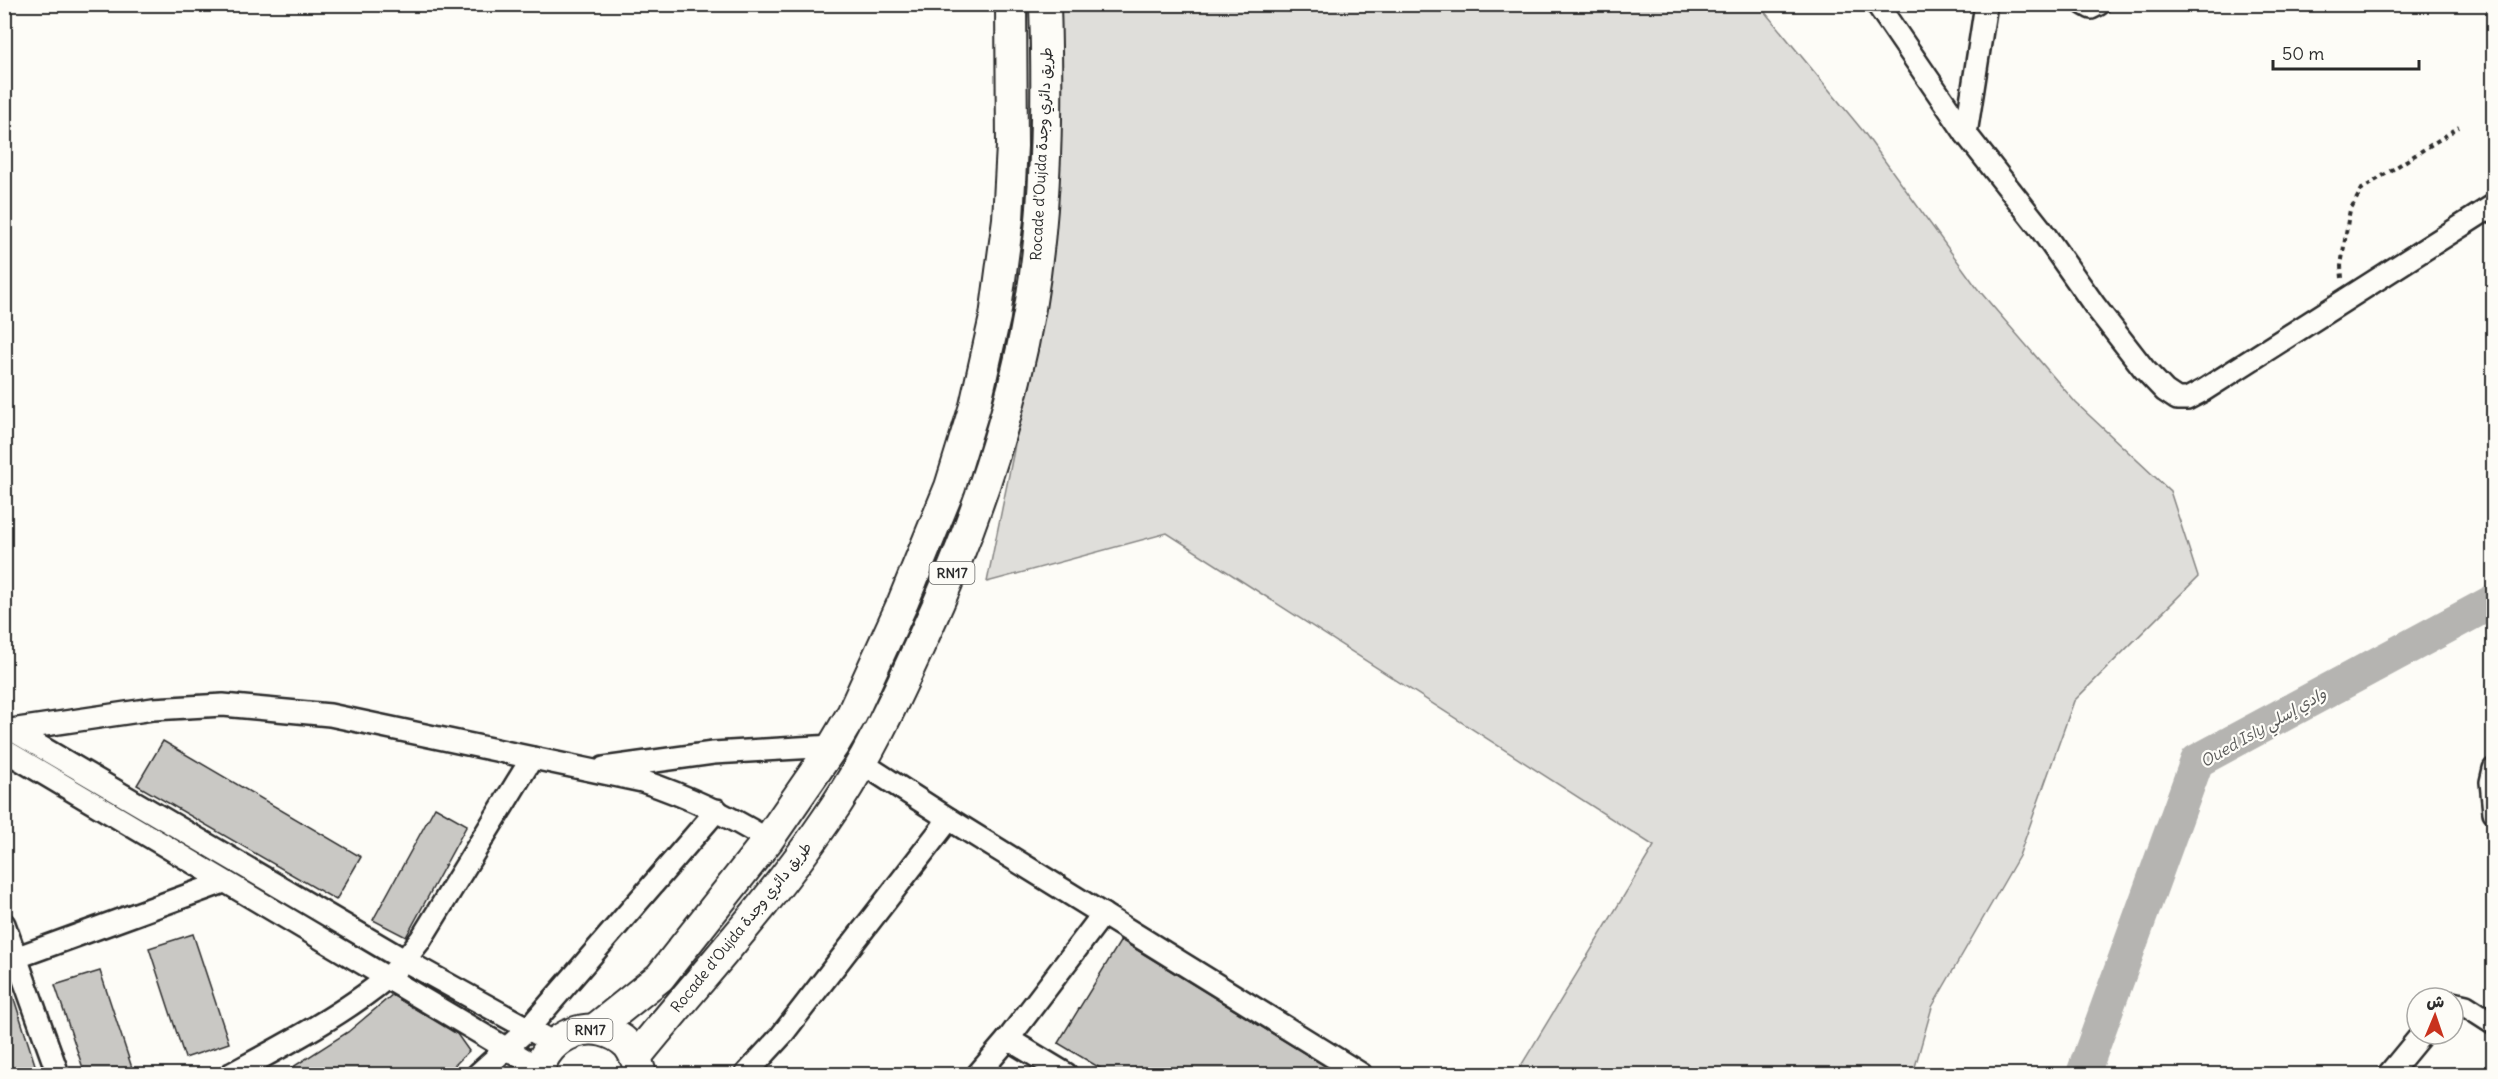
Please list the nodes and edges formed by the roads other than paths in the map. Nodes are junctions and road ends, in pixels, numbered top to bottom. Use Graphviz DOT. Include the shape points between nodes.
graph roads {
  1 [pos="1011,4"];
  2 [pos="1045,4"];
  3 [pos="1877,4"];
  4 [pos="1986,4"];
  5 [pos="2084,4"];
  6 [pos="2099,4"];
  7 [pos="1966,134"];
  8 [pos="2493,205"];
  9 [pos="8,731"];
  10 [pos="833,746"];
  11 [pos="4,750"];
  12 [pos="532,758"];
  13 [pos="862,763"];
  14 [pos="2493,769"];
  15 [pos="588,770"];
  16 [pos="717,810"];
  17 [pos="2493,812"];
  18 [pos="949,819"];
  19 [pos="768,840"];
  20 [pos="224,882"];
  21 [pos="1102,914"];
  22 [pos="4,924"];
  23 [pos="11,960"];
  24 [pos="404,960"];
  25 [pos="388,977"];
  26 [pos="2465,1006"];
  27 [pos="2493,1024"];
  28 [pos="528,1029"];
  29 [pos="595,1029"];
  30 [pos="1008,1039"];
  31 [pos="2412,1046"];
  32 [pos="507,1050"];
  33 [pos="544,1062"];
  34 [pos="639,1066"];
  35 [pos="58,1074"];
  36 [pos="231,1074"];
  37 [pos="478,1074"];
  38 [pos="746,1074"];
  39 [pos="978,1074"];
  40 [pos="1066,1074"];
  41 [pos="1361,1074"];
  42 [pos="2389,1074"];
  1 -- 10 [label="highway, Rocade d'Oujda طريق دائري وجدة / RN17" via="1008,219 995,317 975,406 950,487 903,602 852,714"];
  2 -- 13 [label="highway, Rocade d'Oujda طريق دائري وجدة / RN17" via="1047,64 1040,231 1019,363 974,519 910,668"];
  3 -- 7 [label="street"];
  4 -- 7 [label="street"];
  5 -- 6 [label="street" via="2091,8"];
  7 -- 8 [label="street" via="2144,369 2177,399 2187,399 2204,390"];
  9 -- 12 [label="street" via="153,709 224,705 330,715"];
  9 -- 24 [label="street"];
  10 -- 15 [label="street" via="713,753"];
  10 -- 19 [label="highway, Rocade d'Oujda طريق دائري وجدة / RN17"];
  11 -- 20 [label="street"];
  12 -- 15 [label="street"];
  12 -- 24 [label="street" via="421,939"];
  13 -- 18 [label="street"];
  13 -- 34 [label="highway, Rocade d'Oujda طريق دائري وجدة / RN17" via="792,869"];
  14 -- 17 [label="street"];
  15 -- 16 [label="street" via="642,781"];
  16 -- 19 [label="street"];
  16 -- 28 [label="street"];
  18 -- 21 [label="street"];
  18 -- 38 [label="street" via="781,1036"];
  19 -- 29 [label="highway, Rocade d'Oujda طريق دائري وجدة / RN17" via="660,977"];
  20 -- 23 [label="street"];
  20 -- 25 [label="street"];
  21 -- 30 [label="street"];
  21 -- 41 [label="street"];
  22 -- 23 [label="street"];
  23 -- 35 [label="street"];
  24 -- 25 [label="street"];
  24 -- 28 [label="street"];
  25 -- 32 [label="street"];
  25 -- 36 [label="street" via="286,1045"];
  26 -- 27 [label="street"];
  28 -- 32 [label="street"];
  28 -- 33 [label="street"];
  29 -- 33 [label="highway, RN17" via="567,1035"];
  29 -- 34 [label="highway, RN17" via="619,1038"];
  30 -- 39 [label="street"];
  30 -- 40 [label="street"];
  31 -- 42 [label="street"];
  32 -- 33 [label="street"];
  32 -- 37 [label="street"];
}
